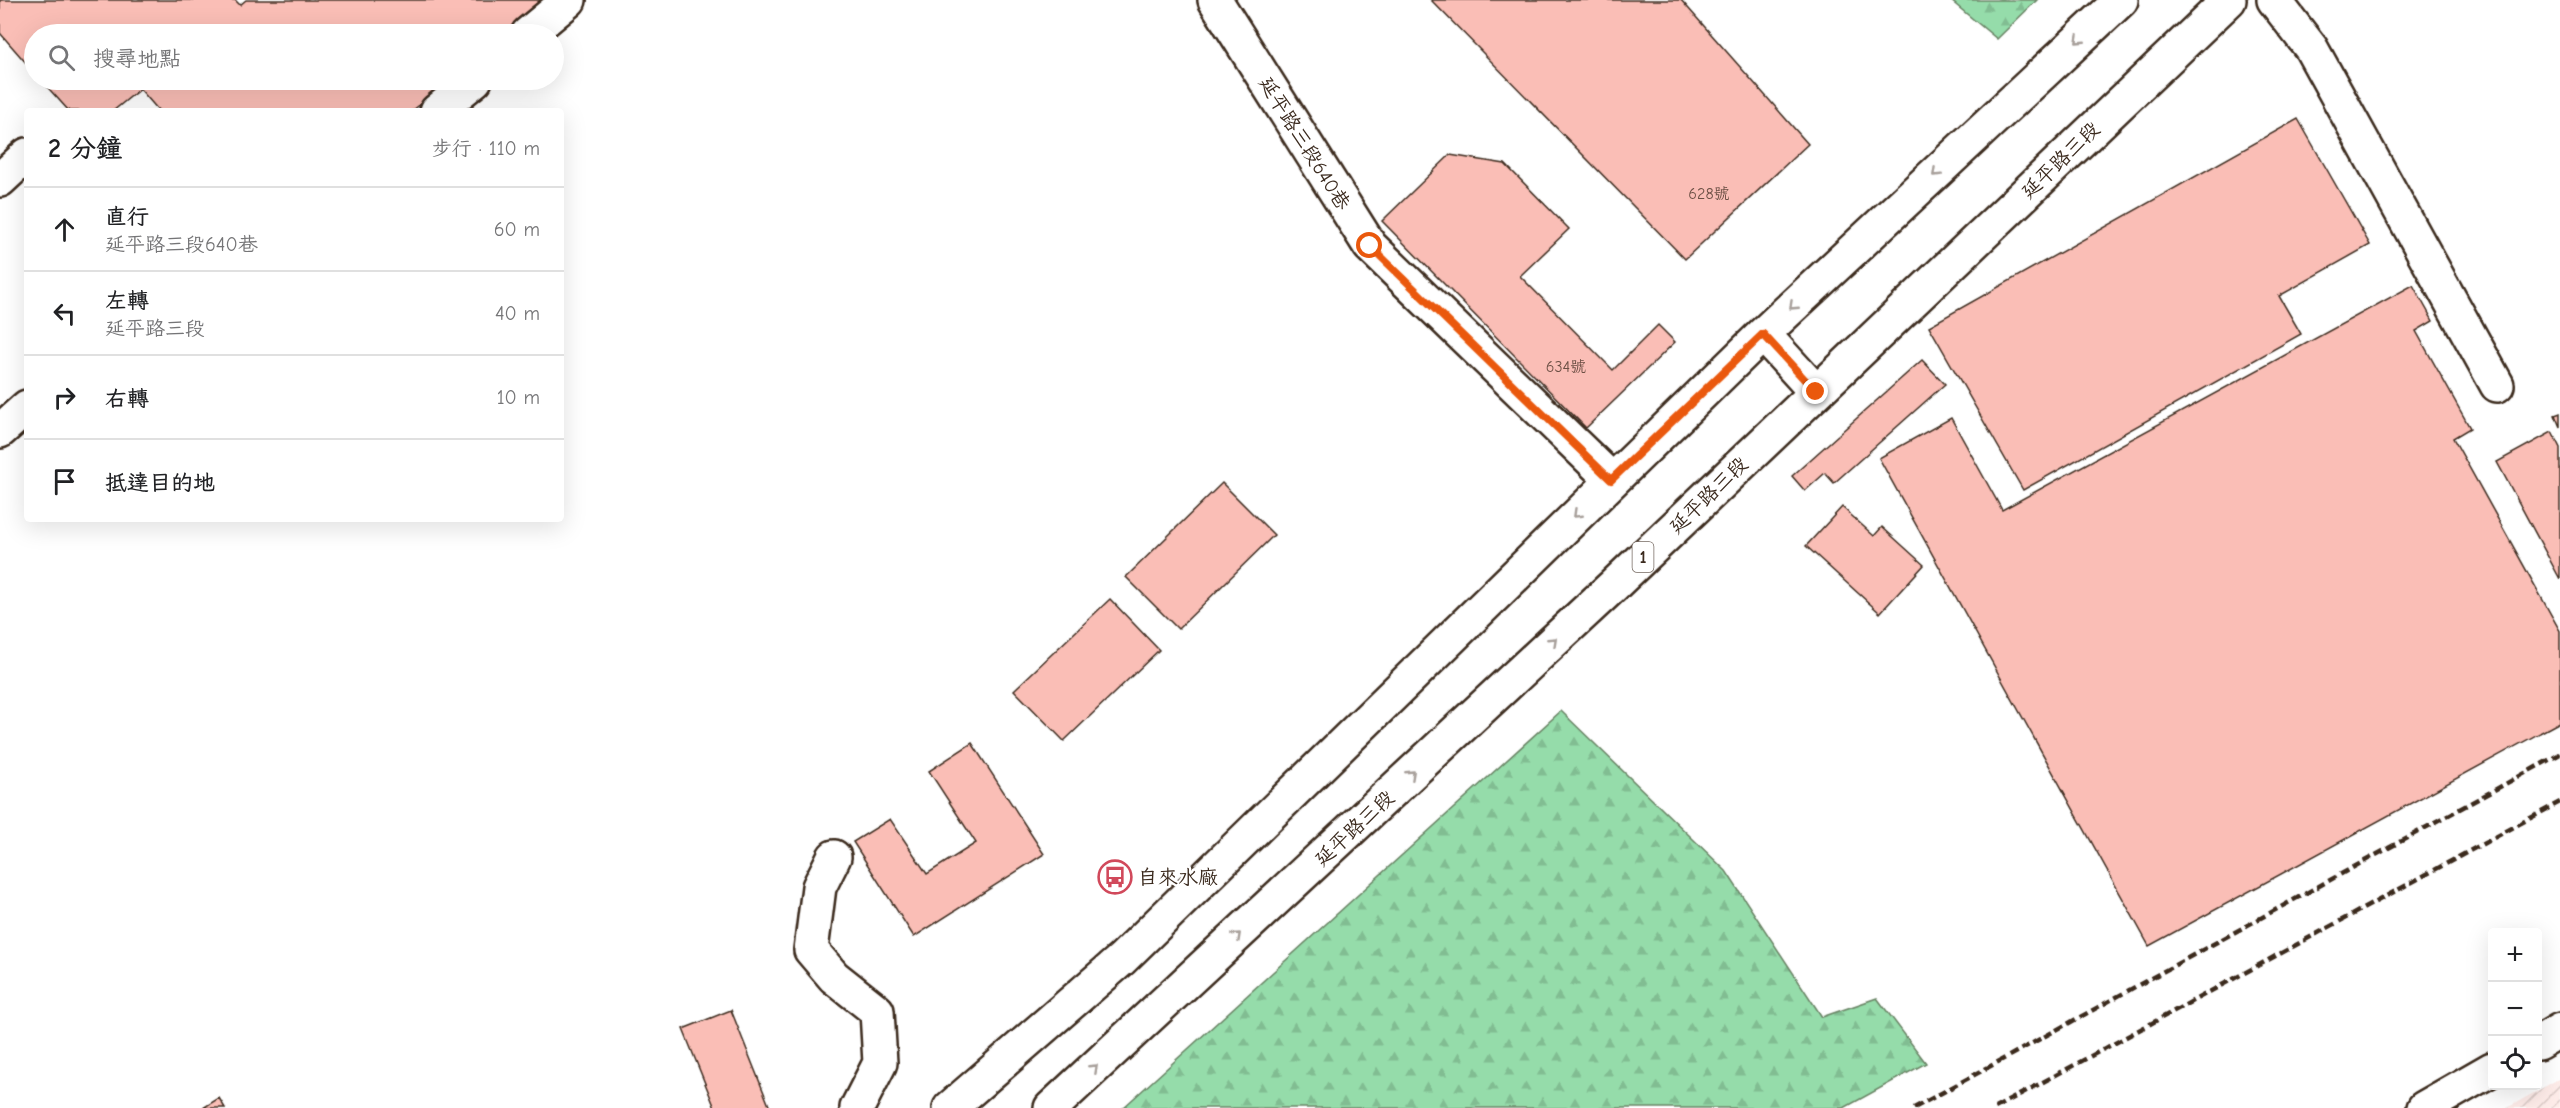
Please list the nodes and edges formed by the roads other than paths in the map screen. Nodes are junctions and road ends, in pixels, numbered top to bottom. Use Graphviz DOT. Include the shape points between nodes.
graph roads {
  1 [pos="569,0"];
  2 [pos="1215,0"];
  3 [pos="2121,0"];
  4 [pos="2229,0"];
  5 [pos="2274,0"];
  6 [pos="540,24"];
  7 [pos="463,90"];
  8 [pos="441,108"];
  9 [pos="24,158"];
  10 [pos="0,180"];
  11 [pos="1763,334"];
  12 [pos="2497,385"];
  13 [pos="1816,392"];
  14 [pos="24,410"];
  15 [pos="0,431"];
  16 [pos="1611,480"];
  17 [pos="834,857"];
  18 [pos="2560,1030"];
  19 [pos="2542,1041"];
  20 [pos="2488,1072"];
  21 [pos="857,1108"];
  22 [pos="950,1108"];
  23 [pos="1051,1108"];
  24 [pos="2424,1108"];
  1 -- 6 [label="main road"];
  2 -- 16 [label="main road, 延平路三段640巷" via="1370,246"];
  3 -- 11 [label="main road, one-way"];
  4 -- 13 [label="main road, 延平路三段 / 1"];
  5 -- 12 [label="main road" via="2311,48"];
  7 -- 8 [label="main road"];
  9 -- 10 [label="main road"];
  11 -- 13 [label="main road"];
  11 -- 16 [label="main road"];
  23 -- 13 [label="main road, 延平路三段 / 1, one-way"];
  14 -- 15 [label="main road"];
  16 -- 22 [label="main road, one-way" via="1122,959"];
  17 -- 21 [label="main road" via="819,887 811,950 834,977 877,1011 880,1063"];
  18 -- 19 [label="main road"];
  20 -- 24 [label="main road"];
}
